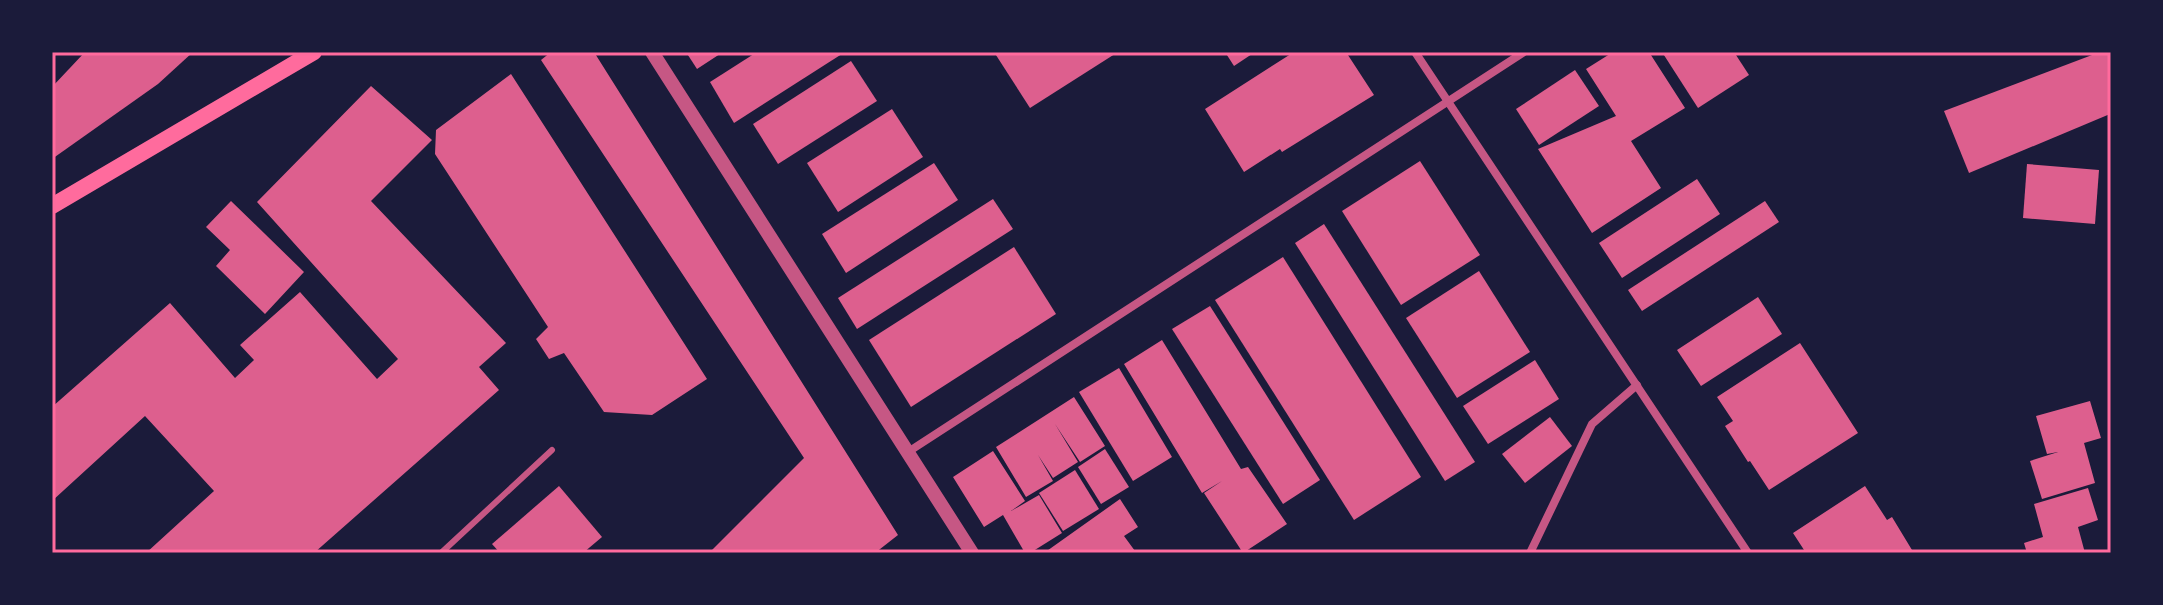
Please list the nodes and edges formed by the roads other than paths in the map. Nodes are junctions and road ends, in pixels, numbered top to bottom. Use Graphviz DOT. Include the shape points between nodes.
graph roads {
  1 [pos="314,52"];
  2 [pos="652,52"];
  3 [pos="1415,52"];
  4 [pos="1524,52"];
  5 [pos="1448,101"];
  6 [pos="52,206"];
  7 [pos="1637,385"];
  8 [pos="552,450"];
  9 [pos="908,452"];
  10 [pos="441,553"];
  11 [pos="972,553"];
  12 [pos="1530,553"];
  13 [pos="1748,553"];
  1 -- 6 [label="main road"];
  2 -- 9 [label="street"];
  3 -- 5 [label="street"];
  4 -- 5 [label="street"];
  5 -- 7 [label="street"];
  5 -- 9 [label="street"];
  7 -- 12 [label="street" via="1592,424"];
  7 -- 13 [label="street"];
  8 -- 10 [label="lane"];
  9 -- 11 [label="street"];
}
